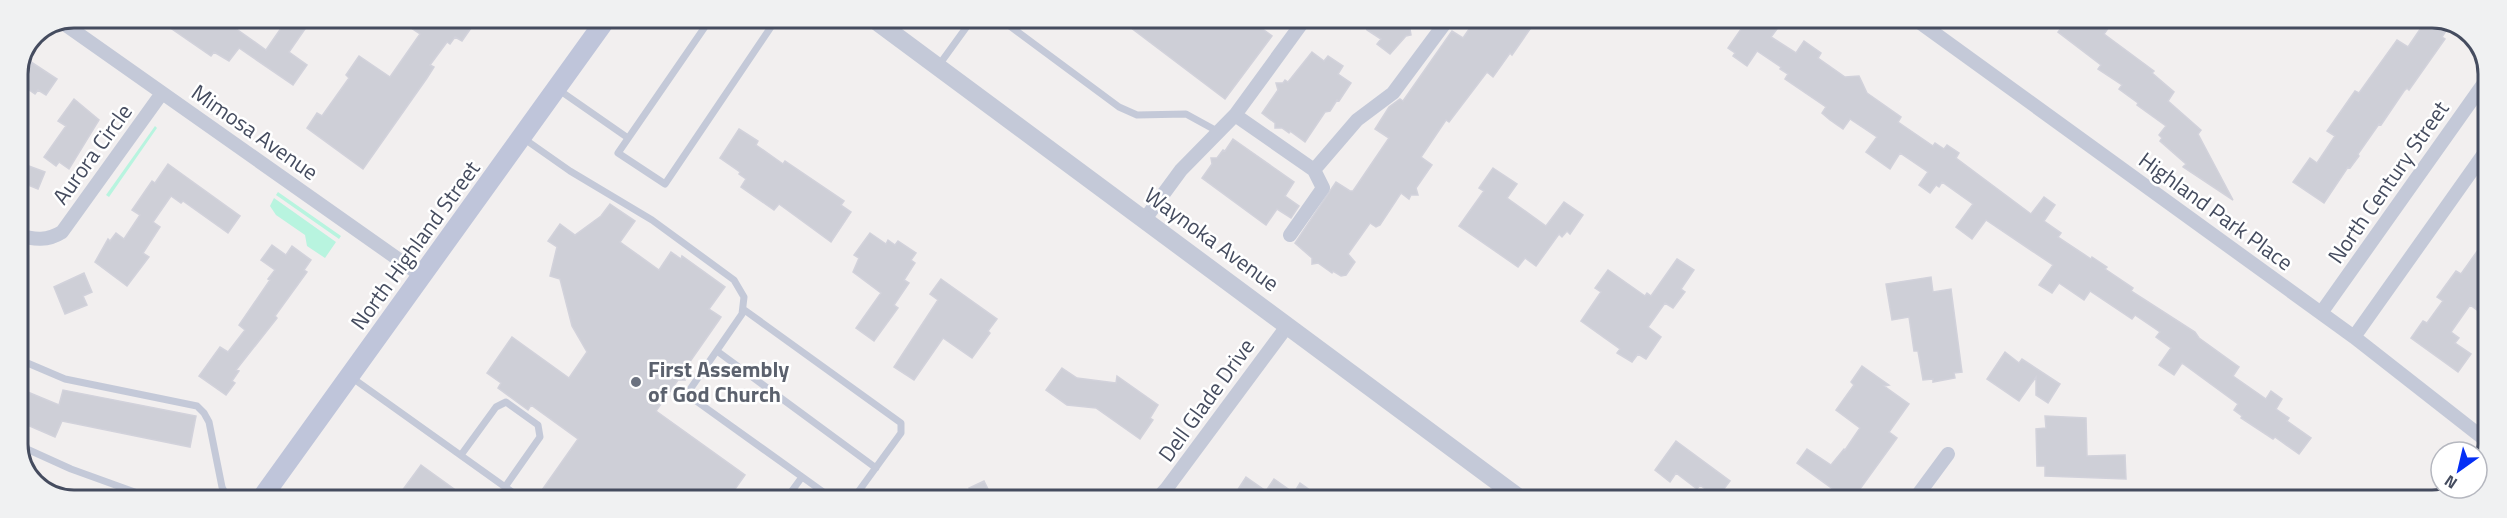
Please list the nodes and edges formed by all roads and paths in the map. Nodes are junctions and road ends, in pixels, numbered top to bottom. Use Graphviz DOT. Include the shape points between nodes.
graph roads {
  1 [pos="71,28"];
  2 [pos="600,28"];
  3 [pos="704,28"];
  4 [pos="770,28"];
  5 [pos="885,28"];
  6 [pos="966,28"];
  7 [pos="1012,28"];
  8 [pos="1298,28"];
  9 [pos="1441,28"];
  10 [pos="1927,28"];
  11 [pos="937,67"];
  12 [pos="557,89"];
  13 [pos="2478,90"];
  14 [pos="162,93"];
  15 [pos="1235,115"];
  16 [pos="1218,131"];
  17 [pos="521,137"];
  18 [pos="628,138"];
  19 [pos="2478,162"];
  20 [pos="1314,170"];
  21 [pos="1145,219"];
  22 [pos="1290,235"];
  23 [pos="28,237"];
  24 [pos="422,276"];
  25 [pos="743,309"];
  26 [pos="2321,313"];
  27 [pos="1288,325"];
  28 [pos="2354,337"];
  29 [pos="717,351"];
  30 [pos="29,364"];
  31 [pos="350,376"];
  32 [pos="2478,434"];
  33 [pos="29,450"];
  34 [pos="1948,454"];
  35 [pos="461,455"];
  36 [pos="876,468"];
  37 [pos="802,477"];
  38 [pos="505,487"];
  39 [pos="129,490"];
  40 [pos="224,490"];
  41 [pos="268,490"];
  42 [pos="509,490"];
  43 [pos="793,490"];
  44 [pos="820,490"];
  45 [pos="860,490"];
  46 [pos="1165,490"];
  47 [pos="1509,490"];
  48 [pos="1921,490"];
  1 -- 14 [label="street, Mimosa Avenue"];
  2 -- 12 [label="main road, North Highland Street"];
  3 -- 18 [label="lane"];
  4 -- 18 [label="lane" via="665,184 618,153"];
  5 -- 11 [label="street, Waynoka Avenue"];
  6 -- 11 [label="lane"];
  7 -- 16 [label="lane" via="1119,107 1137,115 1186,114"];
  8 -- 15 [label="street"];
  9 -- 20 [label="street" via="1393,93 1357,120"];
  10 -- 26 [label="street, Highland Park Place"];
  11 -- 21 [label="street, Waynoka Avenue"];
  12 -- 17 [label="main road, North Highland Street"];
  12 -- 18 [label="lane"];
  13 -- 26 [label="street, North Century Street"];
  14 -- 23 [label="street, Aurora Circle" via="62,232 52,238"];
  14 -- 24 [label="street, Mimosa Avenue"];
  15 -- 16 [label="street"];
  15 -- 20 [label="street"];
  16 -- 21 [label="street" via="1181,170"];
  17 -- 24 [label="main road, North Highland Street"];
  17 -- 25 [label="lane" via="652,220 734,280 744,297"];
  19 -- 28 [label="street"];
  20 -- 22 [label="street" via="1323,188"];
  21 -- 27 [label="street, Waynoka Avenue"];
  24 -- 31 [label="main road, North Highland Street"];
  25 -- 29 [label="lane"];
  25 -- 36 [label="lane" via="901,423 901,433"];
  26 -- 28 [label="street, Highland Park Place"];
  27 -- 46 [label="street, Dell Glade Drive"];
  27 -- 47 [label="street, Waynoka Avenue"];
  28 -- 32 [label="street, Highland Park Place"];
  29 -- 36 [label="lane"];
  29 -- 37 [label="lane" via="691,388 692,398"];
  30 -- 40 [label="lane" via="65,379 197,406 209,422"];
  31 -- 35 [label="lane"];
  31 -- 41 [label="main road, North Highland Street"];
  33 -- 39 [label="lane"];
  34 -- 48 [label="street"];
  35 -- 38 [label="lane"];
  35 -- 38 [label="lane" via="496,407 506,402 538,425 540,437"];
  36 -- 45 [label="lane"];
  37 -- 43 [label="lane"];
  37 -- 44 [label="lane"];
  38 -- 42 [label="lane"];
}
